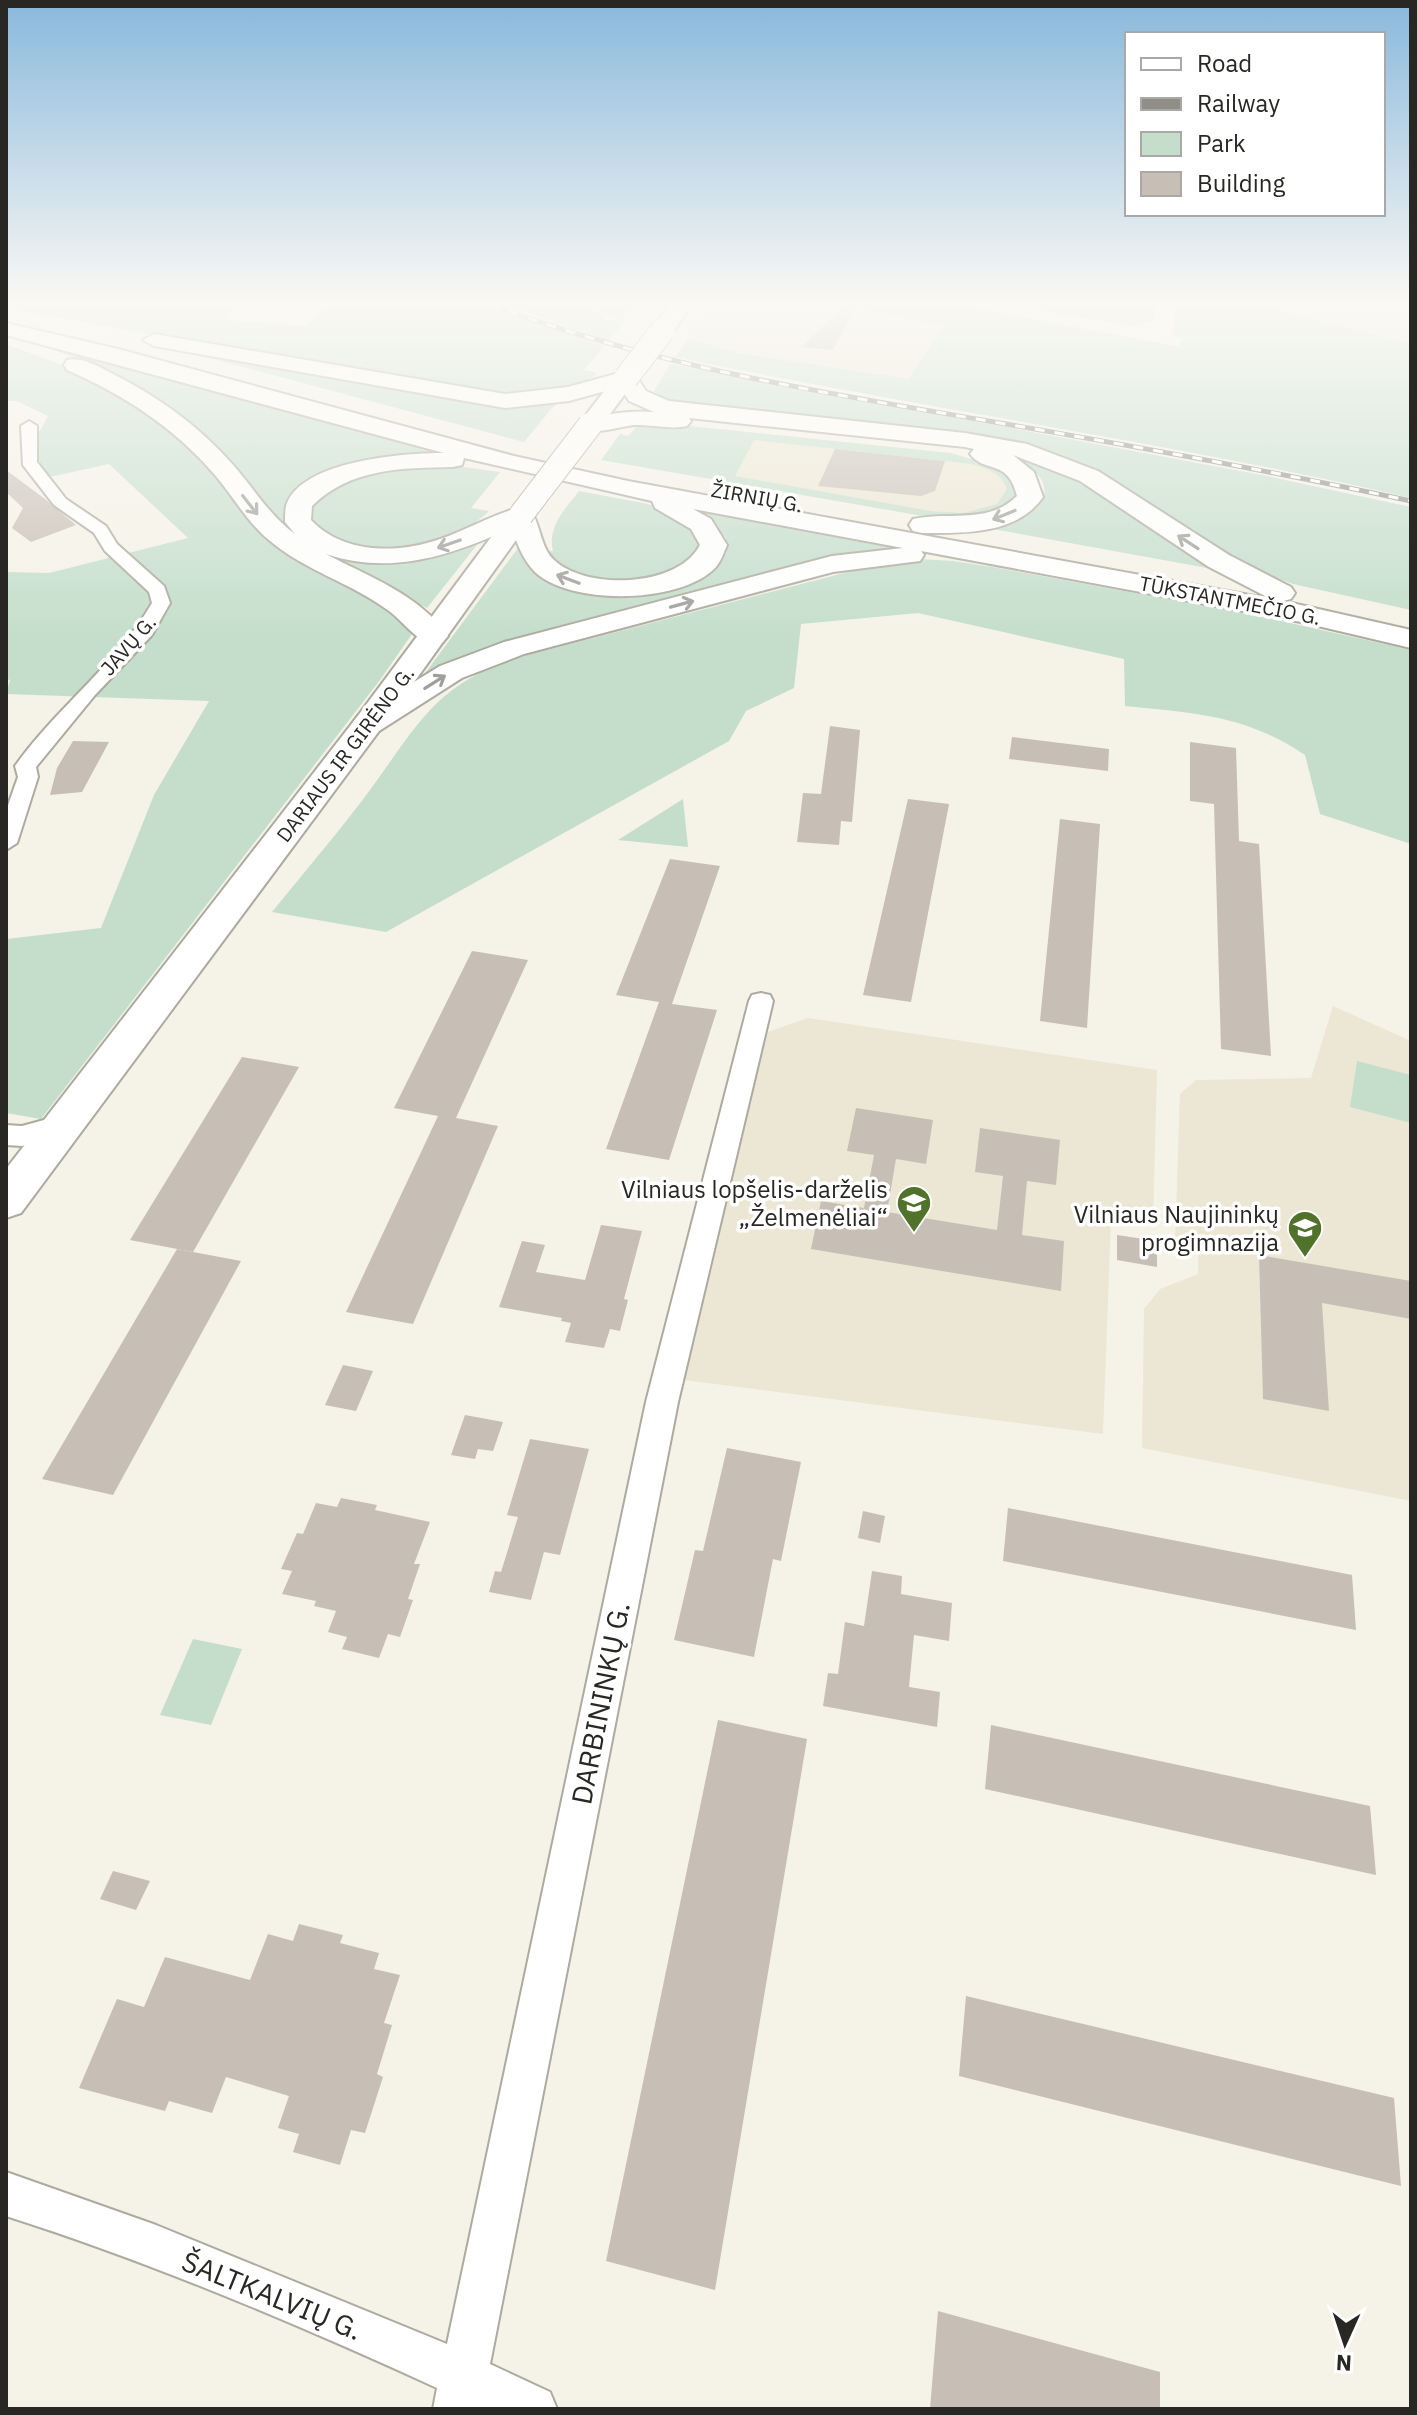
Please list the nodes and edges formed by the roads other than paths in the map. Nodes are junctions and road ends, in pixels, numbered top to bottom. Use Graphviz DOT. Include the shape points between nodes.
graph roads {
  1 [pos="167,417"];
  2 [pos="340,417"];
  3 [pos="392,417"];
  4 [pos="596,417"];
  5 [pos="746,417"];
  6 [pos="590,425"];
  7 [pos="29,426"];
  8 [pos="510,463"];
  9 [pos="628,489"];
  10 [pos="521,515"];
  11 [pos="910,525"];
  12 [pos="1048,565"];
  13 [pos="1281,593"];
  14 [pos="1411,622"];
  15 [pos="433,636"];
  16 [pos="1411,639"];
  17 [pos="368,724"];
  18 [pos="16,765"];
  19 [pos="6,843"];
  20 [pos="761,1001"];
  21 [pos="66,1124"];
  22 [pos="6,1135"];
  23 [pos="6,1201"];
  24 [pos="6,2194"];
  25 [pos="462,2393"];
  26 [pos="533,2409"];
  1 -- 15 [label="main road, one-way" via="201,445 282,537 402,605"];
  2 -- 8 [label="main road, ŽIRNIŲ G."];
  3 -- 11 [label="main road, ŽIRNIŲ G." via="508,448"];
  4 -- 6 [label="main road, DARIAUS IR GIRĖNO G."];
  13 -- 5 [label="main road, one-way" via="1219,561 1089,476 1039,455 965,440"];
  6 -- 10 [label="main road, DARIAUS IR GIRĖNO G., bridge"];
  6 -- 11 [label="main road, one-way" via="666,419 952,449 1004,461 1030,487 1023,507 996,519"];
  7 -- 18 [label="street, JAVŲ G." via="29,462 60,502 100,530 158,590 161,603 145,631"];
  8 -- 9 [label="main road, ŽIRNIŲ G."];
  10 -- 8 [label="main road, one-way" via="447,546 387,555 327,546 312,539 298,522 305,496 349,472 424,460"];
  9 -- 10 [label="main road, one-way" via="686,513 709,530 715,543 702,567 686,577 643,588 572,582 549,571 536,556"];
  9 -- 12 [label="main road, ŽIRNIŲ G."];
  10 -- 15 [label="main road, DARIAUS IR GIRĖNO G."];
  11 -- 13 [label="main road, ŽIRNIŲ G."];
  12 -- 16 [label="main road, TŪKSTANTMEČIO G."];
  17 -- 12 [label="main road, one-way" via="472,662 832,564 939,555"];
  13 -- 14 [label="main road, TŪKSTANTMEČIO G."];
  15 -- 17 [label="main road, DARIAUS IR GIRĖNO G."];
  17 -- 21 [label="main road, DARIAUS IR GIRĖNO G."];
  18 -- 19 [label="street, JAVŲ G." via="28,777"];
  20 -- 25 [label="street, DARBININKŲ G." via="662,1402"];
  21 -- 22 [label="street"];
  21 -- 23 [label="main road, DARIAUS IR GIRĖNO G."];
  24 -- 25 [label="street, ŠALTKALVIŲ G." via="259,2287"];
  25 -- 26 [label="street, ŠALTKALVIŲ G."];
}
